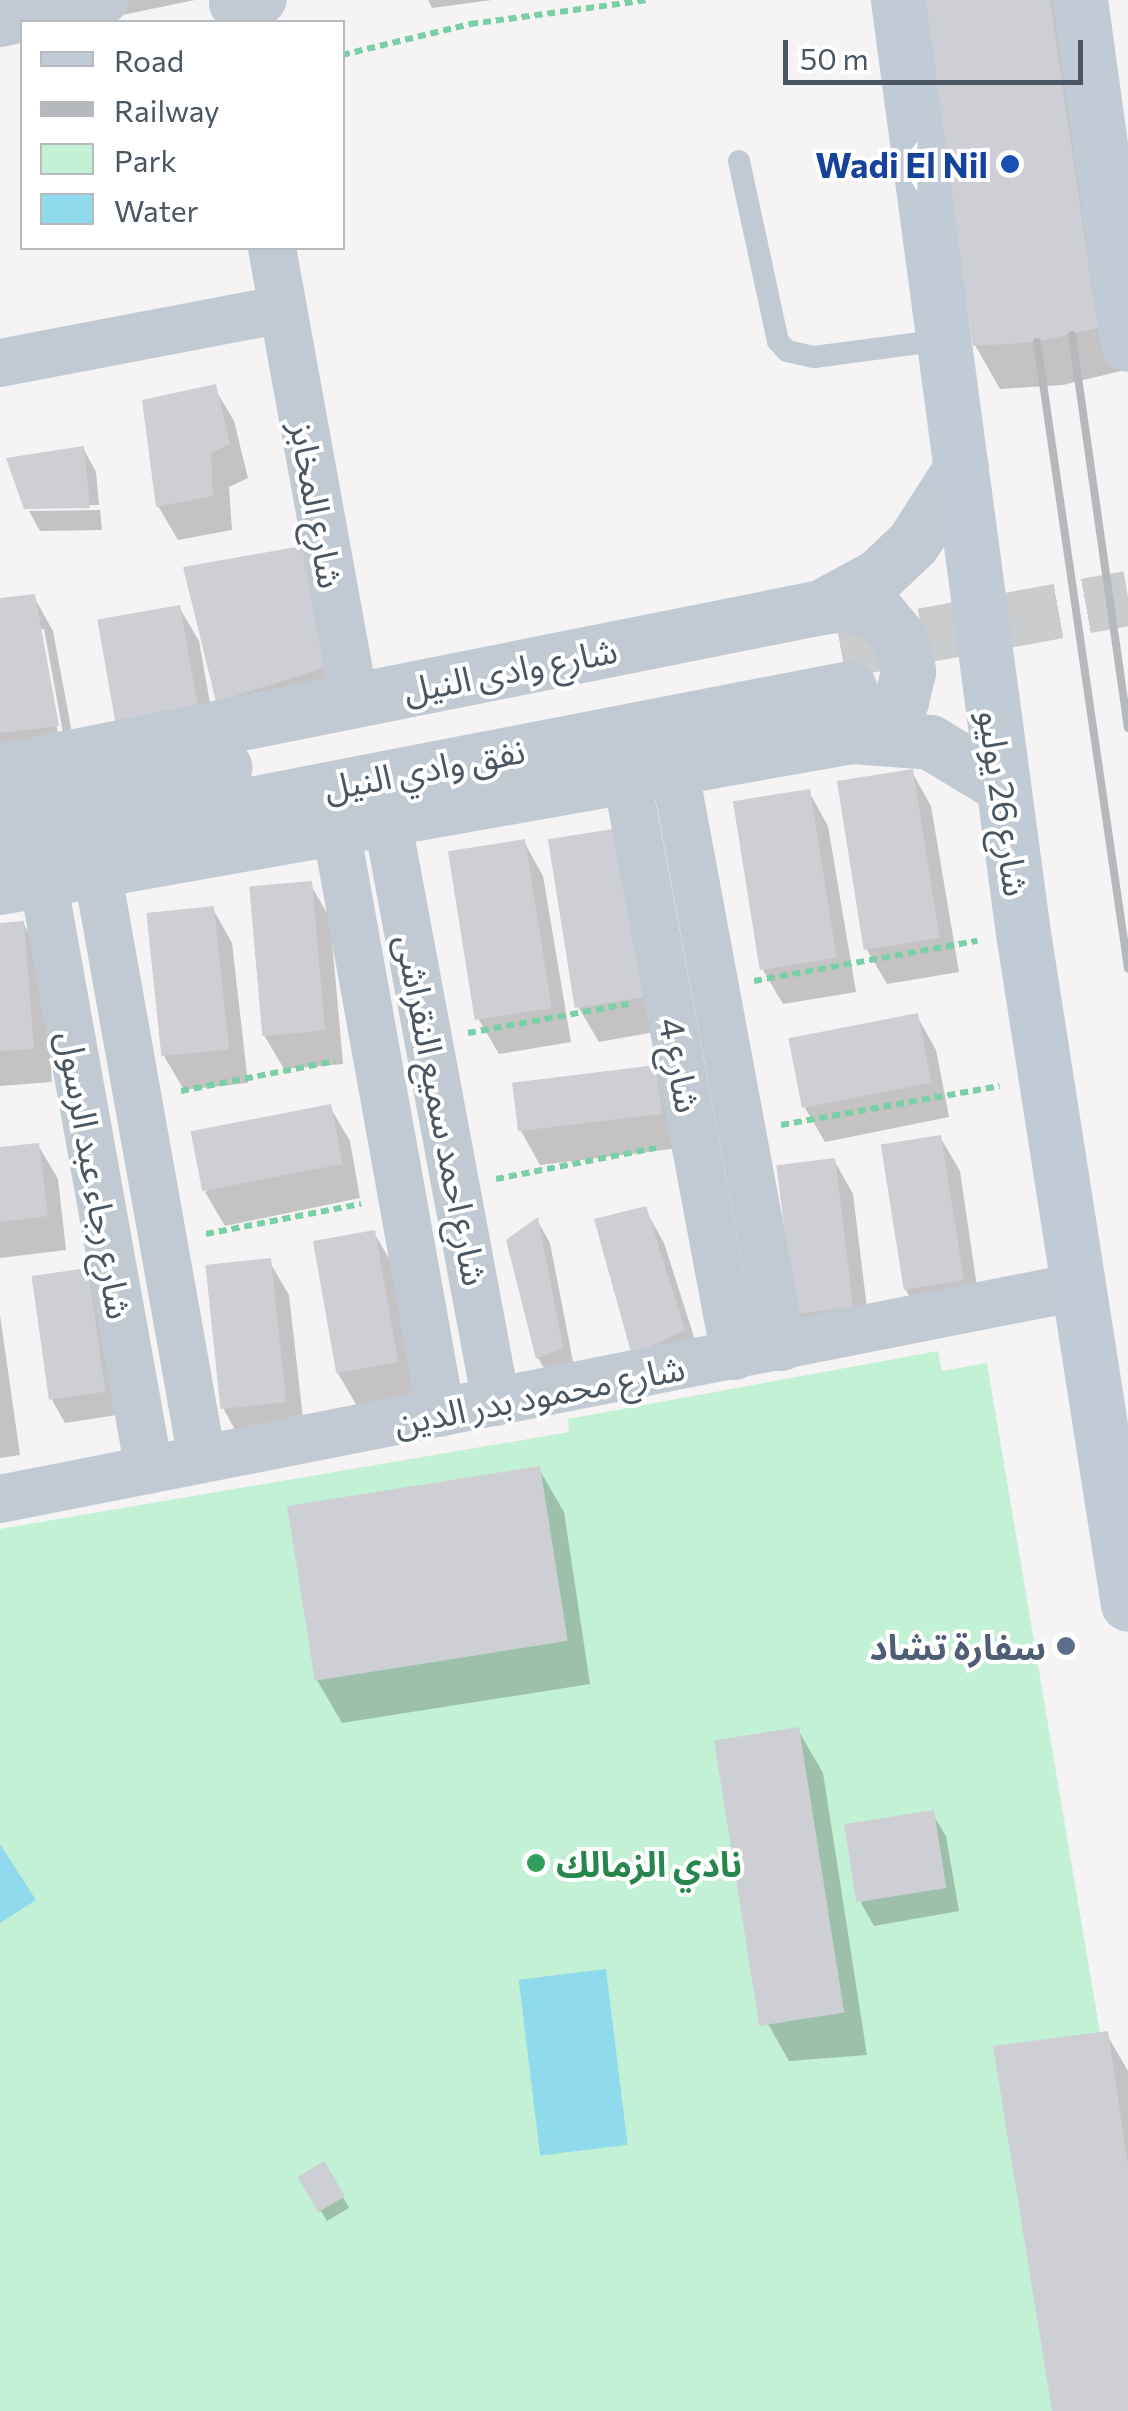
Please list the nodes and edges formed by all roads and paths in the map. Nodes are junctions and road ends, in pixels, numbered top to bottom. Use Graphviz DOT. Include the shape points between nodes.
graph roads {
  1 [pos="105,0"];
  2 [pos="646,0"];
  3 [pos="898,0"];
  4 [pos="1080,0"];
  5 [pos="0,23"];
  6 [pos="345,54"];
  7 [pos="739,161"];
  8 [pos="1118,194"];
  9 [pos="272,250"];
  10 [pos="282,309"];
  11 [pos="944,340"];
  12 [pos="1128,344"];
  13 [pos="0,362"];
  14 [pos="960,468"];
  15 [pos="840,670"];
  16 [pos="354,701"];
  17 [pos="0,771"];
  18 [pos="650,771"];
  19 [pos="1004,786"];
  20 [pos="0,806"];
  21 [pos="361,824"];
  22 [pos="97,870"];
  23 [pos="14,873"];
  24 [pos="430,1050"];
  25 [pos="376,1058"];
  26 [pos="1046,1078"];
  27 [pos="138,1100"];
  28 [pos="744,1132"];
  29 [pos="696,1141"];
  30 [pos="459,1186"];
  31 [pos="402,1197"];
  32 [pos="164,1242"];
  33 [pos="1077,1287"];
  34 [pos="782,1347"];
  35 [pos="735,1356"];
  36 [pos="496,1402"];
  37 [pos="440,1413"];
  38 [pos="202,1459"];
  39 [pos="149,1470"];
  40 [pos="0,1499"];
  41 [pos="1128,1604"];
  1 -- 5 [label="street"];
  2 -- 6 [label="path" via="470,24"];
  3 -- 11 [label="main road, شارع 26 يوليو"];
  4 -- 8 [label="main road"];
  7 -- 11 [label="lane" via="778,341 787,351 814,357"];
  8 -- 12 [label="main road"];
  9 -- 10 [label="street, شارع المخابز"];
  10 -- 13 [label="street"];
  10 -- 16 [label="street, شارع المخابز"];
  11 -- 14 [label="main road, شارع 26 يوليو"];
  14 -- 15 [label="street, شارع وادى النيل" via="913,543 878,576"];
  14 -- 19 [label="main road, شارع 26 يوليو"];
  15 -- 16 [label="street, شارع وادى النيل"];
  15 -- 18 [label="street, شارع وادى النيل"];
  15 -- 19 [label="street, شارع وادى النيل" via="930,742"];
  15 -- 20 [label="street, نفق وادي النيل"];
  15 -- 23 [label="street, نفق وادي النيل"];
  16 -- 17 [label="street, شارع وادى النيل"];
  18 -- 21 [label="street, شارع وادى النيل"];
  18 -- 28 [label="street, شارع 4"];
  18 -- 29 [label="street, شارع 4"];
  19 -- 26 [label="main road, شارع 26 يوليو"];
  21 -- 22 [label="street, شارع وادى النيل"];
  21 -- 24 [label="street, شارع احمد سميع النقراشى"];
  21 -- 25 [label="street, شارع احمد سميع النقراشى"];
  22 -- 23 [label="street, شارع وادى النيل"];
  22 -- 27 [label="street, شارع رجاء عبد الرسول"];
  23 -- 39 [label="street, شارع رجاء عبد الرسول"];
  24 -- 25 [label="street"];
  24 -- 30 [label="street, شارع احمد سميع النقراشى"];
  25 -- 27 [label="path"];
  25 -- 31 [label="street, شارع احمد سميع النقراشى"];
  26 -- 28 [label="path"];
  26 -- 33 [label="main road, شارع 26 يوليو"];
  27 -- 32 [label="street, شارع رجاء عبد الرسول"];
  28 -- 34 [label="street, شارع 4"];
  29 -- 30 [label="path"];
  29 -- 35 [label="street, شارع 4"];
  30 -- 36 [label="street, شارع احمد سميع النقراشى"];
  31 -- 32 [label="path"];
  31 -- 37 [label="street, شارع احمد سميع النقراشى"];
  32 -- 38 [label="street, شارع رجاء عبد الرسول"];
  33 -- 34 [label="street, شارع محمود بدر الدين"];
  33 -- 41 [label="main road, شارع 26 يوليو"];
  34 -- 35 [label="street, شارع محمود بدر الدين"];
  35 -- 36 [label="street, شارع محمود بدر الدين"];
  36 -- 37 [label="street, شارع محمود بدر الدين"];
  37 -- 38 [label="street, شارع محمود بدر الدين"];
  38 -- 39 [label="street, شارع محمود بدر الدين"];
  39 -- 40 [label="street, شارع محمود بدر الدين"];
}
